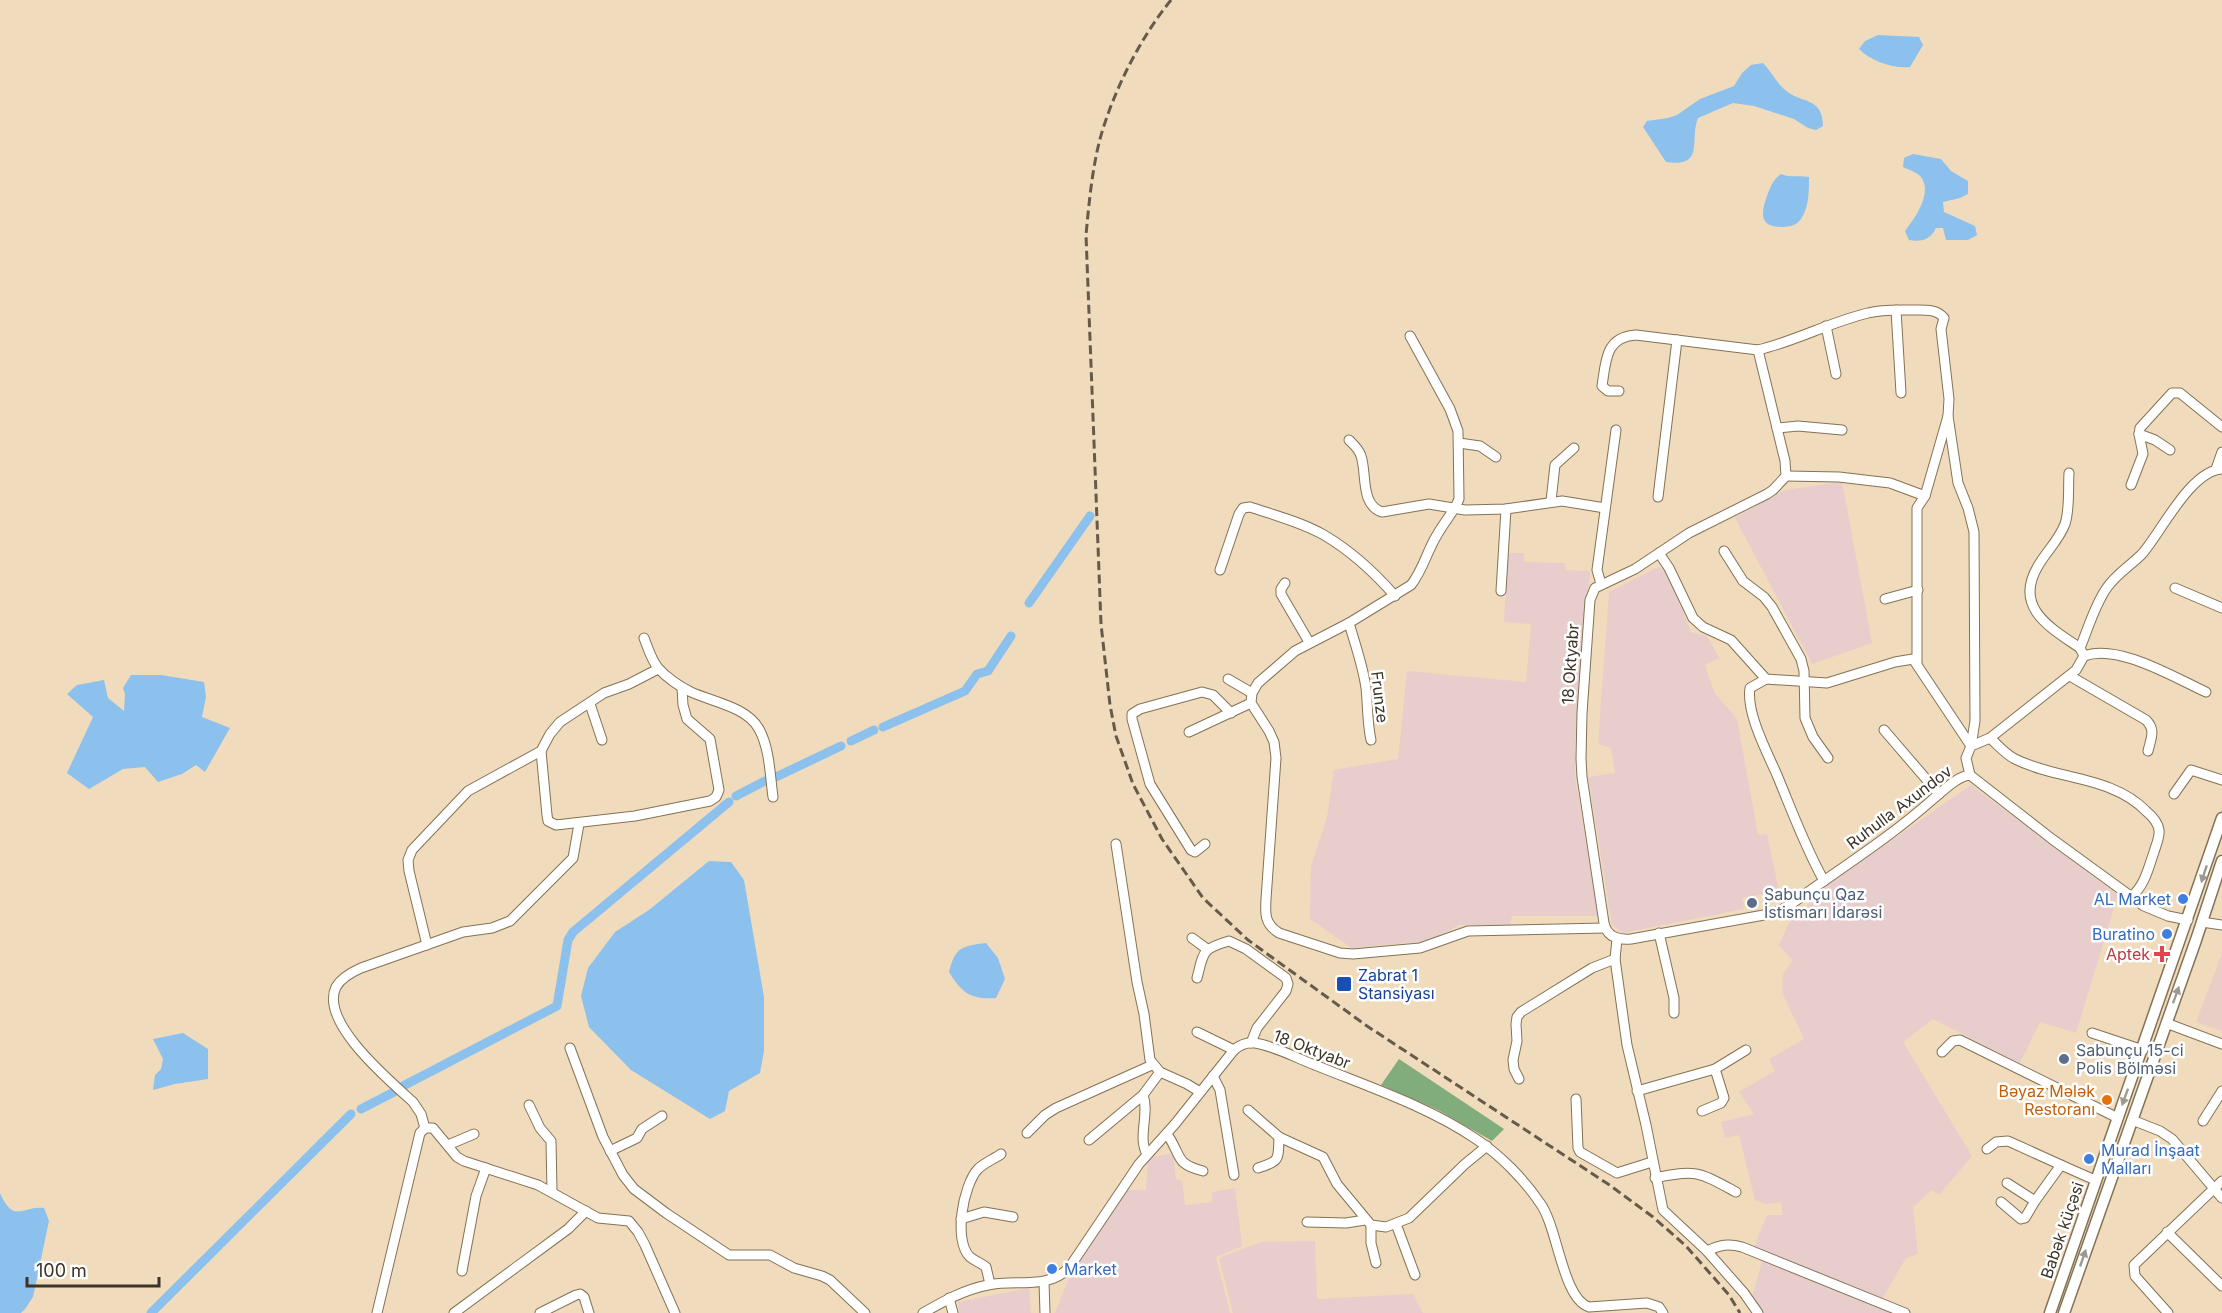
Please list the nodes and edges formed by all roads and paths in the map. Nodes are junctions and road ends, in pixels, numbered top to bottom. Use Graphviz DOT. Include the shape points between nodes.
graph roads {
  1 [pos="1896,310"];
  2 [pos="1826,326"];
  3 [pos="1410,336"];
  4 [pos="1677,340"];
  5 [pos="1758,350"];
  6 [pos="1836,374"];
  7 [pos="1618,391"];
  8 [pos="1901,393"];
  9 [pos="1948,416"];
  10 [pos="2222,427"];
  11 [pos="1777,428"];
  12 [pos="1616,430"];
  13 [pos="1842,430"];
  14 [pos="2139,434"];
  15 [pos="1349,440"];
  16 [pos="1459,443"];
  17 [pos="1574,448"];
  18 [pos="2170,450"];
  19 [pos="2222,452"];
  20 [pos="1496,457"];
  21 [pos="2219,469"];
  22 [pos="2069,473"];
  23 [pos="1786,476"];
  24 [pos="2131,485"];
  25 [pos="1658,496"];
  26 [pos="1925,496"];
  27 [pos="1551,501"];
  28 [pos="1605,508"];
  29 [pos="1455,509"];
  30 [pos="1506,510"];
  31 [pos="1724,550"];
  32 [pos="1659,553"];
  33 [pos="1220,570"];
  34 [pos="1285,583"];
  35 [pos="1601,584"];
  36 [pos="2175,588"];
  37 [pos="1918,590"];
  38 [pos="1501,591"];
  39 [pos="1395,596"];
  40 [pos="1885,599"];
  41 [pos="2222,608"];
  42 [pos="1349,623"];
  43 [pos="644,638"];
  44 [pos="1309,642"];
  45 [pos="2082,652"];
  46 [pos="1917,663"];
  47 [pos="658,669"];
  48 [pos="2070,676"];
  49 [pos="1228,679"];
  50 [pos="1766,679"];
  51 [pos="1805,681"];
  52 [pos="682,688"];
  53 [pos="2206,692"];
  54 [pos="1251,698"];
  55 [pos="590,704"];
  56 [pos="1231,713"];
  57 [pos="1884,730"];
  58 [pos="1188,732"];
  59 [pos="1990,738"];
  60 [pos="603,740"];
  61 [pos="1371,740"];
  62 [pos="1971,746"];
  63 [pos="541,751"];
  64 [pos="2148,751"];
  65 [pos="1828,758"];
  66 [pos="1970,775"];
  67 [pos="2222,780"];
  68 [pos="1939,794"];
  69 [pos="2174,794"];
  70 [pos="773,798"];
  71 [pos="2222,818"];
  72 [pos="579,824"];
  73 [pos="1116,844"];
  74 [pos="1205,844"];
  75 [pos="2222,861"];
  76 [pos="1824,880"];
  77 [pos="2131,897"];
  78 [pos="2188,920"];
  79 [pos="2202,922"];
  80 [pos="2222,925"];
  81 [pos="1605,928"];
  82 [pos="1659,933"];
  83 [pos="1192,938"];
  84 [pos="1617,939"];
  85 [pos="427,945"];
  86 [pos="1207,949"];
  87 [pos="1616,959"];
  88 [pos="1197,978"];
  89 [pos="1674,1013"];
  90 [pos="2166,1023"];
  91 [pos="1197,1032"];
  92 [pos="2092,1033"];
  93 [pos="1251,1043"];
  94 [pos="2222,1044"];
  95 [pos="570,1048"];
  96 [pos="1234,1050"];
  97 [pos="1746,1050"];
  98 [pos="2143,1050"];
  99 [pos="1942,1052"];
  100 [pos="1152,1065"];
  101 [pos="1715,1069"];
  102 [pos="1160,1072"];
  103 [pos="1213,1076"];
  104 [pos="1519,1079"];
  105 [pos="1637,1091"];
  106 [pos="2222,1091"];
  107 [pos="1200,1092"];
  108 [pos="1143,1095"];
  109 [pos="1576,1099"];
  110 [pos="529,1106"];
  111 [pos="1248,1110"];
  112 [pos="1702,1111"];
  113 [pos="662,1116"];
  114 [pos="2118,1118"];
  115 [pos="2132,1120"];
  116 [pos="2203,1121"];
  117 [pos="425,1128"];
  118 [pos="1027,1133"];
  119 [pos="474,1134"];
  120 [pos="1167,1134"];
  121 [pos="1279,1137"];
  122 [pos="1089,1140"];
  123 [pos="448,1145"];
  124 [pos="1487,1146"];
  125 [pos="1987,1149"];
  126 [pos="610,1150"];
  127 [pos="1001,1154"];
  128 [pos="1147,1154"];
  129 [pos="1652,1162"];
  130 [pos="2061,1165"];
  131 [pos="1258,1167"];
  132 [pos="486,1168"];
  133 [pos="1203,1171"];
  134 [pos="1234,1175"];
  135 [pos="1655,1178"];
  136 [pos="2095,1180"];
  137 [pos="2222,1181"];
  138 [pos="2007,1183"];
  139 [pos="2213,1188"];
  140 [pos="552,1191"];
  141 [pos="1736,1192"];
  142 [pos="2222,1198"];
  143 [pos="2035,1201"];
  144 [pos="2001,1202"];
  145 [pos="586,1212"];
  146 [pos="1013,1217"];
  147 [pos="961,1219"];
  148 [pos="1307,1222"];
  149 [pos="1368,1223"];
  150 [pos="1396,1224"];
  151 [pos="2167,1232"];
  152 [pos="1707,1251"];
  153 [pos="1376,1263"];
  154 [pos="462,1271"];
  155 [pos="1415,1275"];
  156 [pos="1044,1282"];
  157 [pos="990,1284"];
  158 [pos="2222,1286"];
  159 [pos="949,1298"];
  160 [pos="1587,1310"];
  161 [pos="377,1313"];
  162 [pos="454,1313"];
  163 [pos="540,1313"];
  164 [pos="589,1313"];
  165 [pos="675,1313"];
  166 [pos="865,1313"];
  167 [pos="923,1313"];
  168 [pos="953,1313"];
  169 [pos="1046,1313"];
  170 [pos="1663,1313"];
  171 [pos="1758,1313"];
  172 [pos="1905,1313"];
  173 [pos="2050,1313"];
  174 [pos="2064,1313"];
  175 [pos="2168,1313"];
  1 -- 2 [label="street" via="1870,312"];
  1 -- 8 [label="street"];
  1 -- 9 [label="street" via="1928,310 1944,318 1941,329"];
  2 -- 5 [label="street"];
  2 -- 6 [label="street"];
  3 -- 16 [label="street" via="1450,410"];
  4 -- 5 [label="street"];
  4 -- 7 [label="street" via="1636,335 1614,343 1608,353 1602,386"];
  4 -- 25 [label="street"];
  5 -- 11 [label="street"];
  9 -- 26 [label="street"];
  9 -- 62 [label="street" via="1958,483 1974,532 1975,721"];
  10 -- 14 [label="street" via="2177,392 2140,428"];
  11 -- 13 [label="street"];
  11 -- 23 [label="street"];
  12 -- 28 [label="street, 18 Oktyabr"];
  14 -- 18 [label="street"];
  14 -- 24 [label="street" via="2143,454"];
  15 -- 29 [label="street" via="1361,456 1366,492 1378,511 1429,504"];
  16 -- 20 [label="street" via="1474,443"];
  16 -- 29 [label="street" via="1460,489"];
  17 -- 27 [label="street" via="1555,465"];
  19 -- 21 [label="street"];
  21 -- 45 [label="street" via="2188,490 2145,550 2114,578 2100,600"];
  22 -- 45 [label="street" via="2064,524 2037,568 2029,598 2051,630"];
  23 -- 26 [label="street" via="1890,483"];
  23 -- 32 [label="street" via="1773,490"];
  26 -- 37 [label="street" via="1917,508"];
  27 -- 28 [label="street"];
  27 -- 30 [label="street"];
  28 -- 35 [label="street, 18 Oktyabr" via="1597,570"];
  29 -- 30 [label="street"];
  29 -- 39 [label="street" via="1437,534 1417,577"];
  30 -- 38 [label="street"];
  31 -- 51 [label="street" via="1743,581 1764,597 1780,619 1801,659"];
  32 -- 35 [label="street"];
  32 -- 50 [label="street" via="1693,618 1731,640"];
  33 -- 39 [label="street" via="1239,514 1250,507 1324,535 1368,568"];
  34 -- 44 [label="street" via="1281,594"];
  35 -- 81 [label="street, 18 Oktyabr" via="1590,600 1581,759"];
  36 -- 41 [label="street"];
  37 -- 40 [label="street"];
  37 -- 46 [label="street"];
  39 -- 42 [label="street"];
  42 -- 44 [label="street"];
  42 -- 61 [label="street, Frunze" via="1363,673"];
  43 -- 47 [label="street"];
  44 -- 54 [label="street" via="1258,683"];
  45 -- 48 [label="street" via="2081,664"];
  45 -- 53 [label="street" via="2108,653 2132,660"];
  46 -- 51 [label="street" via="1907,659 1827,683"];
  46 -- 62 [label="street"];
  47 -- 52 [label="street"];
  47 -- 55 [label="street" via="604,693"];
  48 -- 59 [label="street"];
  48 -- 64 [label="street" via="2146,720 2153,731"];
  49 -- 54 [label="street"];
  50 -- 51 [label="street"];
  50 -- 76 [label="street" via="1750,688 1755,718 1807,850"];
  51 -- 65 [label="street" via="1805,718"];
  52 -- 70 [label="street" via="735,709 759,728"];
  52 -- 72 [label="street" via="687,719 710,739 719,790 716,797 672,809"];
  54 -- 56 [label="street"];
  54 -- 81 [label="street" via="1276,749 1265,913 1271,928 1353,954 1426,947 1468,931"];
  55 -- 60 [label="street"];
  55 -- 63 [label="street" via="555,727"];
  56 -- 58 [label="street"];
  56 -- 74 [label="street" via="1213,695 1195,692 1135,711 1132,719 1150,784 1191,850 1195,852"];
  57 -- 68 [label="street"];
  59 -- 62 [label="street"];
  59 -- 77 [label="street" via="2020,762 2127,794 2154,818 2160,832 2158,840 2144,880"];
  62 -- 66 [label="street" via="1966,758"];
  63 -- 72 [label="street" via="548,820 556,825"];
  63 -- 85 [label="street" via="468,791 412,850 409,871"];
  66 -- 68 [label="street, Ruhulla Axundov"];
  66 -- 77 [label="street, Ruhulla Axundov"];
  67 -- 69 [label="street" via="2191,770"];
  68 -- 76 [label="street, Ruhulla Axundov" via="1899,829"];
  71 -- 78 [label="main road, Babək küçəsi, one-way"];
  72 -- 85 [label="street" via="573,858 519,913 500,926 463,932"];
  73 -- 100 [label="street"];
  75 -- 79 [label="main road, Babək küçəsi"];
  76 -- 82 [label="street, Ruhulla Axundov" via="1775,913"];
  77 -- 78 [label="street, Ruhulla Axundov" via="2168,916"];
  78 -- 79 [label="main road"];
  78 -- 98 [label="main road, Babək küçəsi"];
  79 -- 80 [label="street"];
  90 -- 79 [label="main road, Babək küçəsi, one-way"];
  81 -- 84 [label="street"];
  82 -- 84 [label="street, Ruhulla Axundov"];
  82 -- 89 [label="street"];
  83 -- 86 [label="street"];
  84 -- 87 [label="street"];
  85 -- 117 [label="street" via="361,968 336,986 333,995 336,1017 349,1038 413,1102"];
  86 -- 88 [label="street"];
  86 -- 93 [label="street" via="1235,942 1287,981 1286,991 1257,1028"];
  87 -- 104 [label="street" via="1592,968 1521,1012 1517,1017 1514,1060"];
  87 -- 105 [label="street"];
  90 -- 94 [label="street"];
  90 -- 115 [label="main road, Babək küçəsi"];
  91 -- 96 [label="street"];
  92 -- 98 [label="street"];
  93 -- 96 [label="street, 18 Oktyabr"];
  93 -- 124 [label="street, 18 Oktyabr" via="1378,1090 1441,1118"];
  95 -- 126 [label="street"];
  96 -- 103 [label="street, 18 Oktyabr"];
  97 -- 101 [label="street"];
  98 -- 114 [label="main road, Babək küçəsi, one-way"];
  99 -- 114 [label="street" via="1953,1041 1960,1040"];
  100 -- 102 [label="street"];
  100 -- 118 [label="street" via="1056,1108"];
  101 -- 105 [label="street"];
  101 -- 112 [label="street" via="1724,1098 1721,1104"];
  102 -- 107 [label="street"];
  102 -- 108 [label="street"];
  103 -- 107 [label="street, 18 Oktyabr"];
  103 -- 134 [label="street" via="1220,1090"];
  105 -- 129 [label="street"];
  106 -- 116 [label="street"];
  107 -- 120 [label="street, 18 Oktyabr"];
  108 -- 122 [label="street"];
  108 -- 128 [label="street"];
  109 -- 129 [label="street" via="1580,1152 1617,1173"];
  110 -- 140 [label="street" via="551,1141"];
  111 -- 121 [label="street"];
  113 -- 126 [label="street" via="642,1129 637,1138"];
  114 -- 136 [label="main road, Babək küçəsi"];
  115 -- 139 [label="street" via="2172,1139"];
  174 -- 115 [label="main road, Babək küçəsi, one-way"];
  117 -- 123 [label="street" via="433,1128"];
  117 -- 161 [label="street" via="420,1133"];
  119 -- 123 [label="street"];
  120 -- 128 [label="street, 18 Oktyabr"];
  120 -- 133 [label="street" via="1180,1160 1187,1167"];
  121 -- 131 [label="street" via="1275,1163"];
  121 -- 149 [label="street" via="1323,1157 1337,1184"];
  123 -- 132 [label="street" via="464,1161"];
  124 -- 150 [label="street" via="1409,1218"];
  124 -- 160 [label="street, 18 Oktyabr" via="1546,1211 1571,1289"];
  125 -- 130 [label="street" via="1996,1142 2008,1141"];
  126 -- 166 [label="street" via="634,1189 721,1250 737,1256 770,1255 794,1268 822,1276"];
  127 -- 147 [label="street" via="974,1174"];
  128 -- 156 [label="street, 18 Oktyabr" via="1069,1268"];
  129 -- 135 [label="street"];
  130 -- 136 [label="street"];
  130 -- 143 [label="street"];
  132 -- 140 [label="street"];
  132 -- 154 [label="street" via="476,1196"];
  135 -- 141 [label="street" via="1687,1171"];
  135 -- 152 [label="street" via="1663,1210"];
  136 -- 173 [label="main road, Babək küçəsi"];
  137 -- 139 [label="street"];
  138 -- 143 [label="street"];
  139 -- 142 [label="street"];
  139 -- 151 [label="street"];
  140 -- 145 [label="street"];
  143 -- 144 [label="street" via="2021,1219"];
  145 -- 162 [label="street"];
  145 -- 165 [label="street" via="633,1224"];
  146 -- 147 [label="street" via="984,1212"];
  147 -- 157 [label="street" via="968,1254 986,1267"];
  148 -- 149 [label="street"];
  149 -- 150 [label="street" via="1386,1227"];
  149 -- 153 [label="street"];
  150 -- 155 [label="street"];
  151 -- 158 [label="street"];
  151 -- 175 [label="street" via="2133,1270"];
  152 -- 171 [label="street"];
  152 -- 172 [label="street" via="1722,1244 1742,1247"];
  156 -- 157 [label="street, 18 Oktyabr"];
  156 -- 169 [label="street"];
  157 -- 159 [label="street, 18 Oktyabr"];
  159 -- 167 [label="street, 18 Oktyabr"];
  159 -- 168 [label="street"];
  160 -- 170 [label="street, 18 Oktyabr" via="1647,1303"];
  163 -- 164 [label="street" via="576,1294 584,1297"];
}
